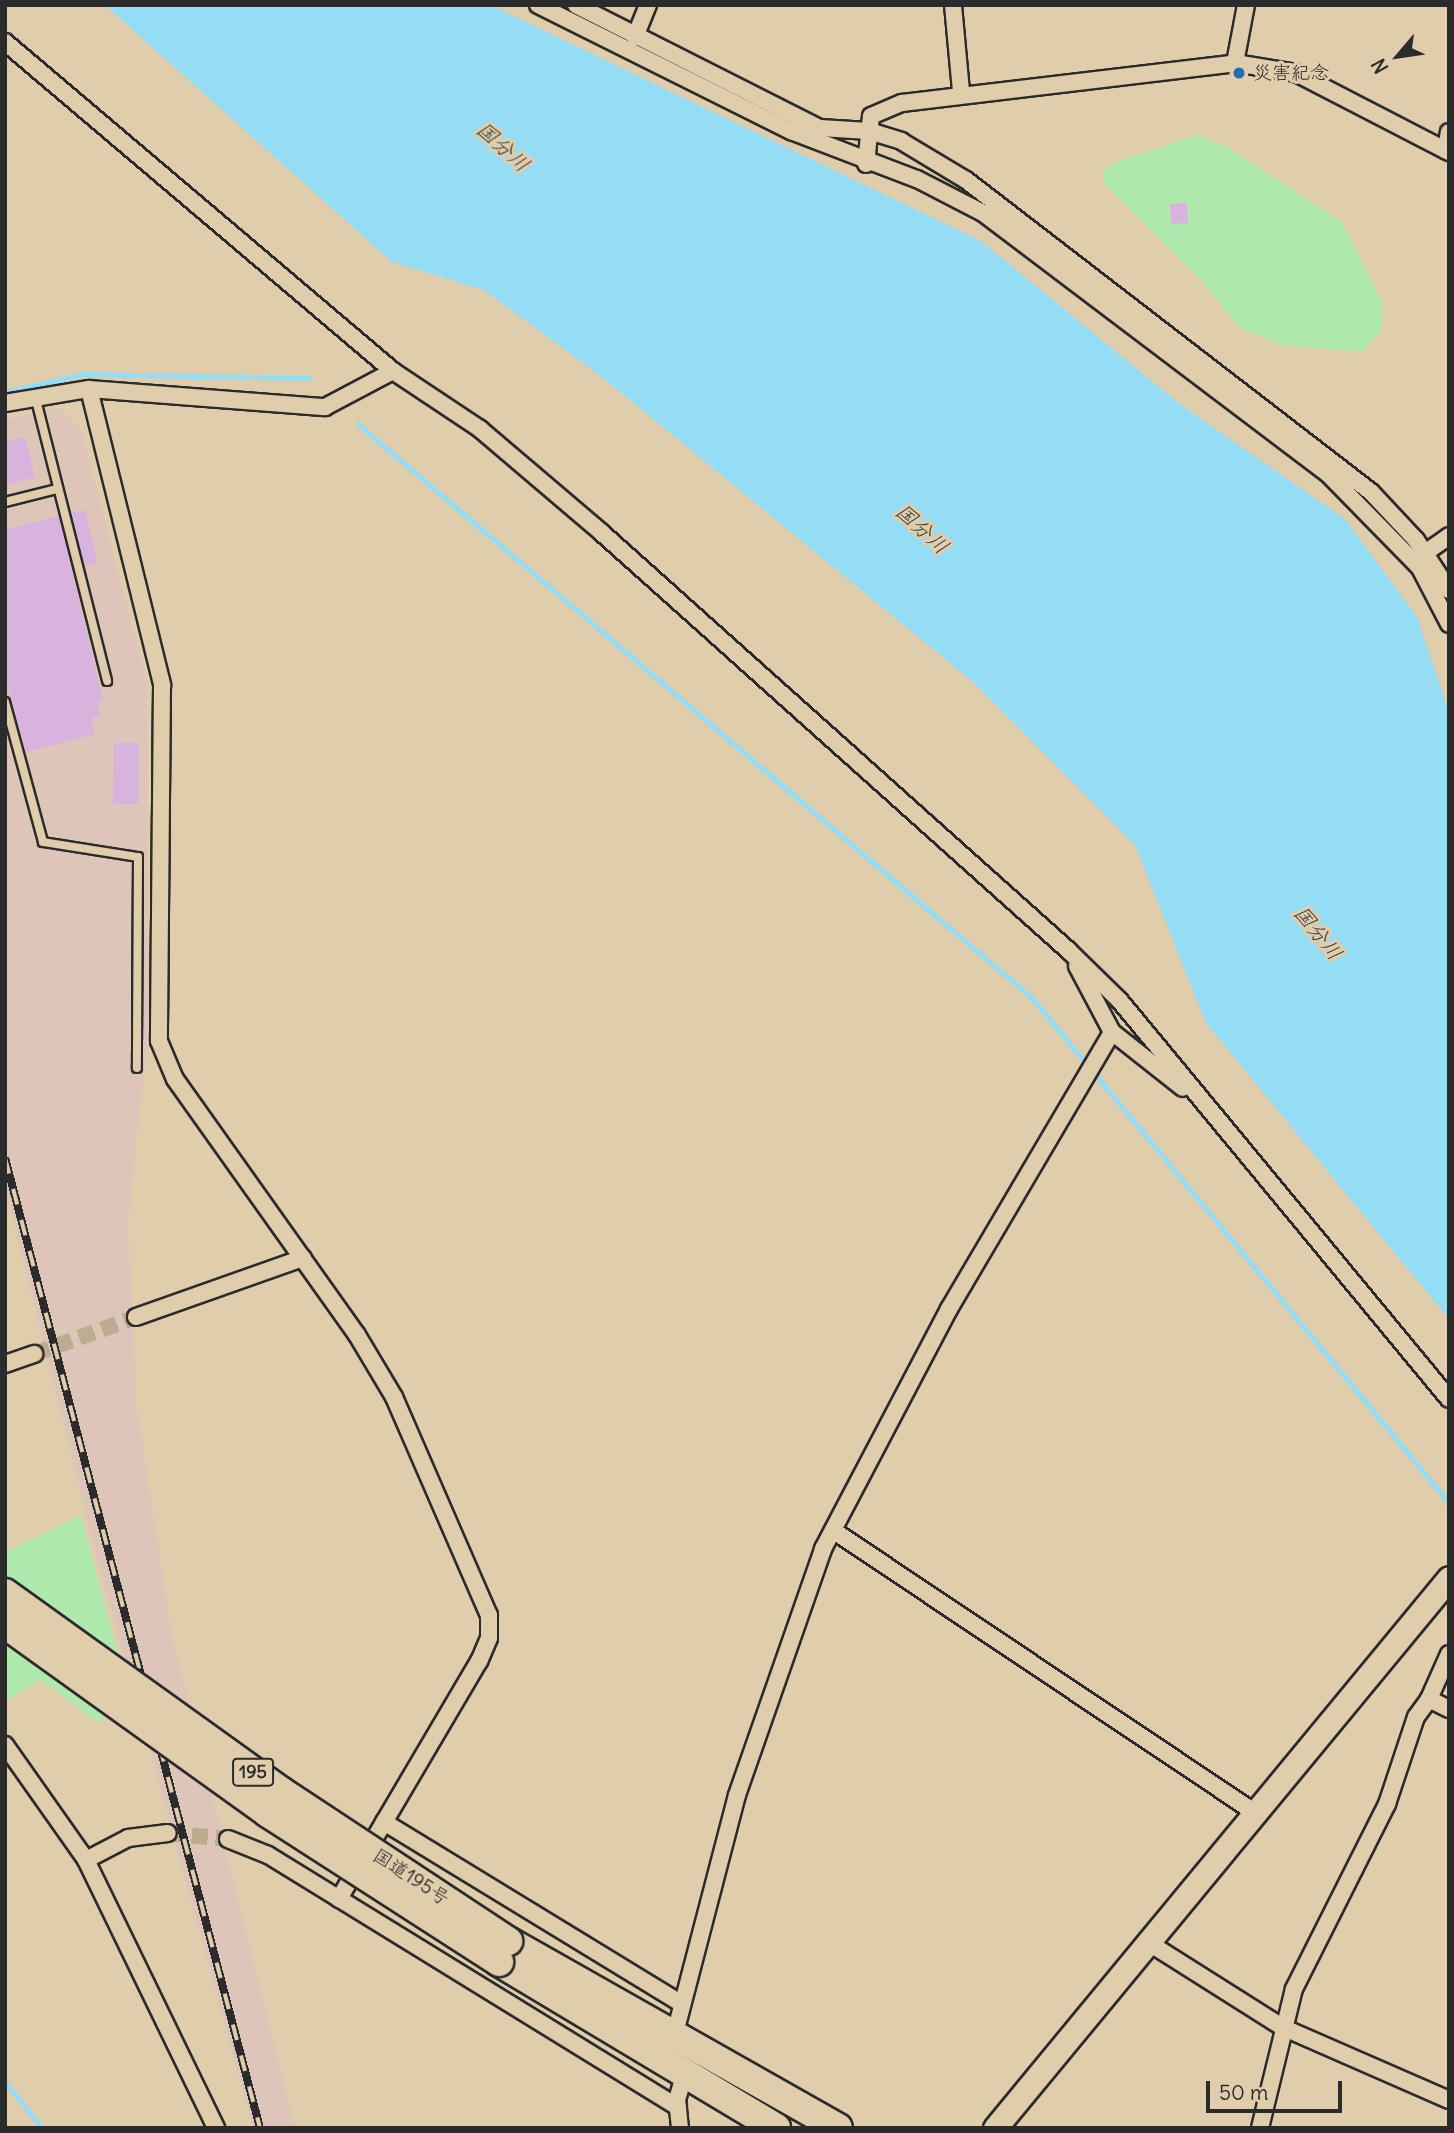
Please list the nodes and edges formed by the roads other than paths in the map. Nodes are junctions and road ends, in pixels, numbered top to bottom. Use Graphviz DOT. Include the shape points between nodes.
graph roads {
  1 [pos="538,5"];
  2 [pos="576,5"];
  3 [pos="648,5"];
  4 [pos="953,5"];
  5 [pos="1246,5"];
  6 [pos="635,37"];
  7 [pos="5,42"];
  8 [pos="1235,63"];
  9 [pos="961,91"];
  10 [pos="869,131"];
  11 [pos="1449,132"];
  12 [pos="1447,151"];
  13 [pos="866,163"];
  14 [pos="393,371"];
  15 [pos="89,389"];
  16 [pos="35,396"];
  17 [pos="5,403"];
  18 [pos="57,489"];
  19 [pos="5,502"];
  20 [pos="1449,536"];
  21 [pos="1425,553"];
  22 [pos="1449,590"];
  23 [pos="1449,624"];
  24 [pos="107,681"];
  25 [pos="5,702"];
  26 [pos="1069,951"];
  27 [pos="1112,1032"];
  28 [pos="137,1068"];
  29 [pos="1208,1108"];
  30 [pos="303,1258"];
  31 [pos="136,1317"];
  32 [pos="34,1354"];
  33 [pos="5,1364"];
  34 [pos="1449,1399"];
  35 [pos="834,1531"];
  36 [pos="1449,1578"];
  37 [pos="5,1593"];
  38 [pos="5,1624"];
  39 [pos="1449,1654"];
  40 [pos="1429,1699"];
  41 [pos="1449,1709"];
  42 [pos="5,1745"];
  43 [pos="1254,1812"];
  44 [pos="384,1822"];
  45 [pos="168,1833"];
  46 [pos="228,1839"];
  47 [pos="86,1860"];
  48 [pos="339,1899"];
  49 [pos="1146,1941"];
  50 [pos="504,1952"];
  51 [pos="680,2003"];
  52 [pos="1282,2027"];
  53 [pos="674,2037"];
  54 [pos="684,2075"];
  55 [pos="1448,2096"];
  56 [pos="678,2107"];
  57 [pos="216,2128"];
  58 [pos="680,2128"];
  59 [pos="776,2128"];
  60 [pos="838,2128"];
  61 [pos="995,2128"];
  62 [pos="1260,2128"];
  1 -- 13 [label="street"];
  2 -- 6 [label="street"];
  3 -- 6 [label="street"];
  4 -- 9 [label="street"];
  5 -- 8 [label="street"];
  6 -- 10 [label="street" via="820,128"];
  7 -- 14 [label="street"];
  8 -- 9 [label="street"];
  8 -- 12 [label="street" via="1296,74"];
  9 -- 10 [label="street" via="902,103 871,116"];
  10 -- 13 [label="street"];
  10 -- 21 [label="street" via="901,141 966,180 1091,280 1114,289 1371,492"];
  11 -- 12 [label="street"];
  13 -- 23 [label="street" via="917,179 984,213 1327,473 1420,568"];
  14 -- 15 [label="street" via="325,407"];
  14 -- 26 [label="street" via="480,429 602,533"];
  15 -- 16 [label="street"];
  15 -- 30 [label="street" via="162,685 159,1041 175,1079"];
  16 -- 17 [label="street"];
  16 -- 18 [label="lane"];
  18 -- 19 [label="lane"];
  18 -- 24 [label="lane"];
  20 -- 21 [label="street"];
  21 -- 22 [label="street"];
  25 -- 28 [label="lane" via="43,842 138,856"];
  26 -- 27 [label="street"];
  26 -- 29 [label="street" via="1120,1001"];
  27 -- 29 [label="street"];
  27 -- 35 [label="street" via="1089,1079 948,1309"];
  29 -- 34 [label="street"];
  30 -- 31 [label="street"];
  30 -- 44 [label="street" via="394,1397 489,1615 479,1661"];
  32 -- 33 [label="street"];
  35 -- 43 [label="street"];
  35 -- 51 [label="street" via="737,1795"];
  36 -- 43 [label="street"];
  37 -- 50 [label="highway, 国道195号 / 195, bridge"];
  38 -- 50 [label="highway, 国道195号 / 195, bridge" via="268,1813"];
  39 -- 40 [label="street"];
  40 -- 41 [label="street"];
  40 -- 52 [label="street"];
  42 -- 47 [label="street"];
  43 -- 49 [label="street"];
  44 -- 48 [label="street"];
  44 -- 51 [label="street"];
  45 -- 47 [label="street" via="128,1838"];
  46 -- 48 [label="street" via="250,1845"];
  47 -- 57 [label="street"];
  48 -- 56 [label="street"];
  49 -- 52 [label="street"];
  49 -- 61 [label="street"];
  50 -- 53 [label="highway, 国道195号 / 195"];
  50 -- 54 [label="highway, 国道195号 / 195"];
  51 -- 53 [label="street"];
  52 -- 55 [label="street"];
  52 -- 62 [label="street"];
  53 -- 60 [label="highway, 国道195号 / 195"];
  54 -- 56 [label="street"];
  54 -- 59 [label="highway, 国道195号 / 195"];
  56 -- 58 [label="street"];
}
